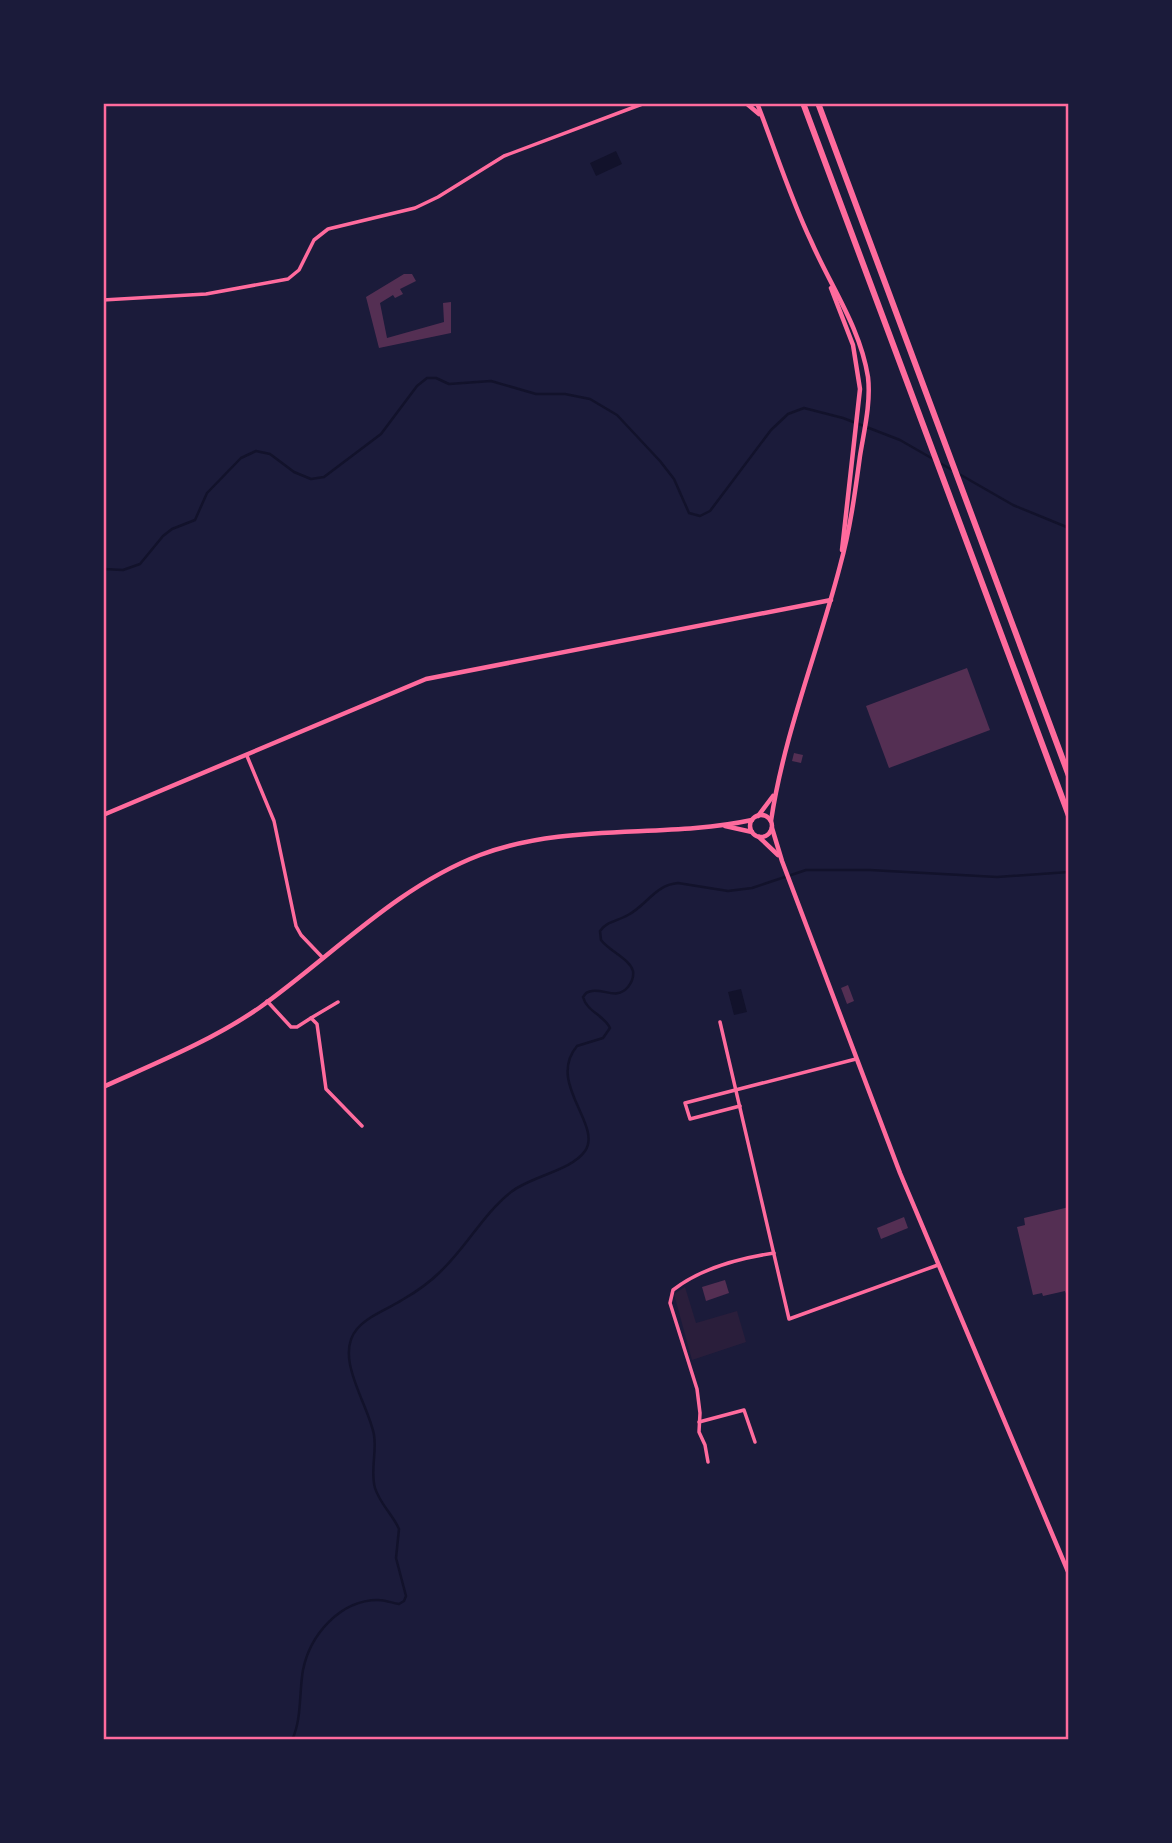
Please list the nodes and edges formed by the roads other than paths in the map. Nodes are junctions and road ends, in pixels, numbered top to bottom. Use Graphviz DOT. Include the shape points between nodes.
graph roads {
  1 [pos="645,103"];
  2 [pos="746,103"];
  3 [pos="757,103"];
  4 [pos="803,103"];
  5 [pos="818,103"];
  6 [pos="762,117"];
  7 [pos="821,265"];
  8 [pos="103,300"];
  9 [pos="841,564"];
  10 [pos="831,600"];
  11 [pos="247,756"];
  12 [pos="1069,776"];
  13 [pos="775,792"];
  14 [pos="103,815"];
  15 [pos="758,816"];
  16 [pos="1069,816"];
  17 [pos="752,820"];
  18 [pos="771,821"];
  19 [pos="724,826"];
  20 [pos="772,828"];
  21 [pos="752,832"];
  22 [pos="758,836"];
  23 [pos="781,859"];
  24 [pos="323,958"];
  25 [pos="267,1001"];
  26 [pos="338,1002"];
  27 [pos="312,1018"];
  28 [pos="720,1022"];
  29 [pos="856,1059"];
  30 [pos="103,1087"];
  31 [pos="736,1090"];
  32 [pos="740,1106"];
  33 [pos="362,1126"];
  34 [pos="774,1253"];
  35 [pos="938,1265"];
  36 [pos="699,1422"];
  37 [pos="755,1443"];
  38 [pos="708,1462"];
  39 [pos="1069,1574"];
  1 -- 8 [label="street" via="504,156 415,208 328,229 317,236 301,267 288,279 206,294"];
  2 -- 6 [label="main road"];
  3 -- 6 [label="main road"];
  4 -- 16 [label="highway"];
  5 -- 12 [label="highway"];
  6 -- 7 [label="main road"];
  7 -- 9 [label="main road" via="853,345 859,380"];
  7 -- 9 [label="main road" via="847,311 868,378 863,440"];
  9 -- 10 [label="main road"];
  10 -- 11 [label="main road" via="431,678"];
  10 -- 13 [label="main road"];
  11 -- 14 [label="main road"];
  11 -- 24 [label="street" via="275,825 296,926"];
  13 -- 15 [label="main road"];
  13 -- 18 [label="main road"];
  15 -- 17 [label="main road"];
  15 -- 18 [label="main road"];
  17 -- 19 [label="main road"];
  17 -- 21 [label="main road"];
  18 -- 20 [label="main road"];
  19 -- 21 [label="main road"];
  19 -- 24 [label="main road" via="572,835 493,851 419,886"];
  20 -- 22 [label="main road"];
  20 -- 23 [label="main road"];
  21 -- 22 [label="main road"];
  22 -- 23 [label="main road"];
  23 -- 29 [label="main road"];
  24 -- 25 [label="main road"];
  25 -- 27 [label="street" via="293,1027"];
  25 -- 30 [label="main road" via="222,1031"];
  26 -- 27 [label="street"];
  27 -- 33 [label="street" via="320,1032 326,1089"];
  28 -- 31 [label="street"];
  29 -- 31 [label="street"];
  29 -- 35 [label="main road"];
  31 -- 32 [label="street"];
  31 -- 32 [label="street" via="685,1104 690,1119"];
  32 -- 34 [label="street"];
  34 -- 35 [label="street" via="789,1319"];
  34 -- 36 [label="street" via="696,1275 673,1290 670,1303 697,1388"];
  35 -- 39 [label="main road"];
  36 -- 37 [label="street" via="744,1410"];
  36 -- 38 [label="street"];
}
